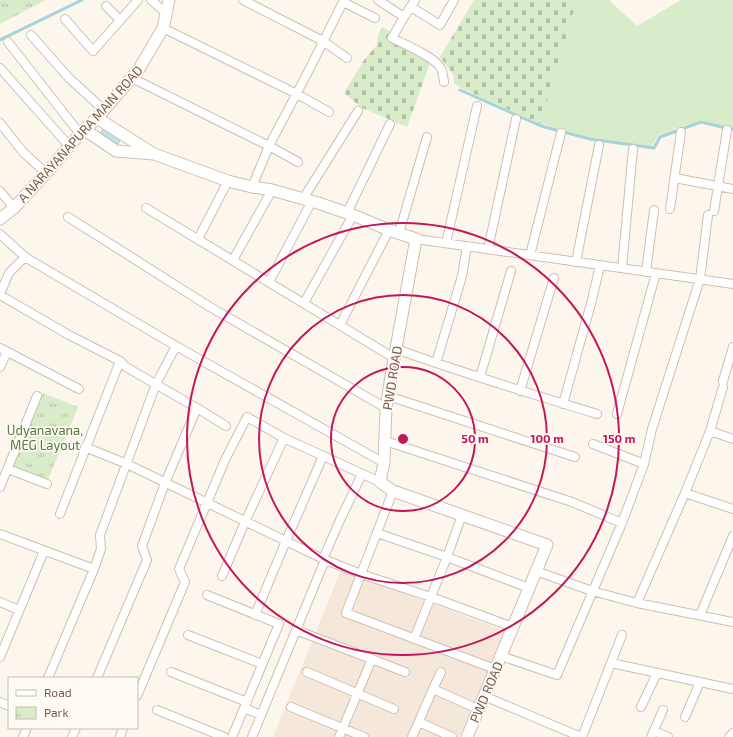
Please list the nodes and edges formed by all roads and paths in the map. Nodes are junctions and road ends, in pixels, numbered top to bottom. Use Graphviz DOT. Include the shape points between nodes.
graph roads {
  1 [pos="138,0"];
  2 [pos="151,0"];
  3 [pos="169,0"];
  4 [pos="243,0"];
  5 [pos="378,0"];
  6 [pos="454,0"];
  7 [pos="344,1"];
  8 [pos="413,3"];
  9 [pos="106,6"];
  10 [pos="167,14"];
  11 [pos="404,17"];
  12 [pos="375,18"];
  13 [pos="65,19"];
  14 [pos="120,20"];
  15 [pos="163,28"];
  16 [pos="31,35"];
  17 [pos="323,41"];
  18 [pos="8,42"];
  19 [pos="347,58"];
  20 [pos="0,68"];
  21 [pos="132,78"];
  22 [pos="444,82"];
  23 [pos="297,94"];
  24 [pos="477,106"];
  25 [pos="358,111"];
  26 [pos="330,112"];
  27 [pos="100,114"];
  28 [pos="516,119"];
  29 [pos="0,123"];
  30 [pos="390,124"];
  31 [pos="727,130"];
  32 [pos="83,132"];
  33 [pos="681,132"];
  34 [pos="560,133"];
  35 [pos="427,137"];
  36 [pos="599,145"];
  37 [pos="269,146"];
  38 [pos="70,147"];
  39 [pos="633,149"];
  40 [pos="154,154"];
  41 [pos="298,162"];
  42 [pos="46,174"];
  43 [pos="674,178"];
  44 [pos="228,181"];
  45 [pos="718,186"];
  46 [pos="252,187"];
  47 [pos="733,189"];
  48 [pos="272,190"];
  49 [pos="0,191"];
  50 [pos="308,200"];
  51 [pos="14,208"];
  52 [pos="146,208"];
  53 [pos="670,209"];
  54 [pos="654,210"];
  55 [pos="350,214"];
  56 [pos="68,217"];
  57 [pos="0,219"];
  58 [pos="394,232"];
  59 [pos="0,234"];
  60 [pos="198,239"];
  61 [pos="416,239"];
  62 [pos="446,243"];
  63 [pos="468,246"];
  64 [pos="488,249"];
  65 [pos="530,255"];
  66 [pos="25,257"];
  67 [pos="233,260"];
  68 [pos="576,262"];
  69 [pos="600,265"];
  70 [pos="622,268"];
  71 [pos="511,271"];
  72 [pos="646,272"];
  73 [pos="656,273"];
  74 [pos="554,278"];
  75 [pos="700,279"];
  76 [pos="269,282"];
  77 [pos="733,284"];
  78 [pos="0,294"];
  79 [pos="304,303"];
  80 [pos="340,325"];
  81 [pos="176,346"];
  82 [pos="733,347"];
  83 [pos="3,350"];
  84 [pos="395,353"];
  85 [pos="120,361"];
  86 [pos="436,363"];
  87 [pos="0,367"];
  88 [pos="480,377"];
  89 [pos="156,384"];
  90 [pos="78,389"];
  91 [pos="520,390"];
  92 [pos="37,396"];
  93 [pos="388,396"];
  94 [pos="563,404"];
  95 [pos="197,408"];
  96 [pos="386,408"];
  97 [pos="597,414"];
  98 [pos="617,414"];
  99 [pos="226,426"];
  100 [pos="710,431"];
  101 [pos="284,438"];
  102 [pos="733,439"];
  103 [pos="385,441"];
  104 [pos="593,444"];
  105 [pos="86,447"];
  106 [pos="323,456"];
  107 [pos="575,457"];
  108 [pos="384,462"];
  109 [pos="127,464"];
  110 [pos="644,464"];
  111 [pos="8,468"];
  112 [pos="362,474"];
  113 [pos="380,482"];
  114 [pos="165,483"];
  115 [pos="47,484"];
  116 [pos="0,487"];
  117 [pos="393,491"];
  118 [pos="686,493"];
  119 [pos="207,503"];
  120 [pos="733,509"];
  121 [pos="60,514"];
  122 [pos="462,515"];
  123 [pos="245,522"];
  124 [pos="622,523"];
  125 [pos="377,533"];
  126 [pos="0,534"];
  127 [pos="733,536"];
  128 [pos="286,541"];
  129 [pos="44,551"];
  130 [pos="447,557"];
  131 [pos="324,559"];
  132 [pos="94,569"];
  133 [pos="536,571"];
  134 [pos="361,574"];
  135 [pos="222,576"];
  136 [pos="529,588"];
  137 [pos="592,591"];
  138 [pos="207,595"];
  139 [pos="431,596"];
  140 [pos="0,602"];
  141 [pos="637,603"];
  142 [pos="19,610"];
  143 [pos="255,615"];
  144 [pos="700,615"];
  145 [pos="733,622"];
  146 [pos="513,626"];
  147 [pos="296,630"];
  148 [pos="188,635"];
  149 [pos="622,635"];
  150 [pos="414,639"];
  151 [pos="0,656"];
  152 [pos="501,656"];
  153 [pos="372,659"];
  154 [pos="611,663"];
  155 [pos="262,664"];
  156 [pos="495,669"];
  157 [pos="171,672"];
  158 [pos="307,672"];
  159 [pos="405,672"];
  160 [pos="441,672"];
  161 [pos="657,673"];
  162 [pos="48,677"];
  163 [pos="97,677"];
  164 [pos="700,682"];
  165 [pos="433,689"];
  166 [pos="733,689"];
  167 [pos="357,693"];
  168 [pos="138,694"];
  169 [pos="484,696"];
  170 [pos="245,705"];
  171 [pos="291,707"];
  172 [pos="641,707"];
  173 [pos="394,709"];
  174 [pos="478,709"];
  175 [pos="157,710"];
  176 [pos="663,710"];
  177 [pos="261,714"];
  178 [pos="685,716"];
  179 [pos="419,722"];
  180 [pos="342,728"];
  181 [pos="733,733"];
  182 [pos="652,734"];
  183 [pos="577,736"];
  184 [pos="224,737"];
  185 [pos="232,737"];
  186 [pos="252,737"];
  187 [pos="339,737"];
  188 [pos="364,737"];
  189 [pos="412,737"];
  190 [pos="452,737"];
  191 [pos="467,737"];
  192 [pos="668,737"];
  193 [pos="729,737"];
  1 -- 14 [label="street"];
  2 -- 10 [label="street"];
  3 -- 10 [label="street, A NARAYANAPURA MAIN ROAD"];
  4 -- 17 [label="street"];
  5 -- 11 [label="street"];
  6 -- 8 [label="street" via="440,25"];
  7 -- 12 [label="street"];
  7 -- 17 [label="street"];
  8 -- 11 [label="street"];
  9 -- 14 [label="street"];
  10 -- 15 [label="street, A NARAYANAPURA MAIN ROAD"];
  11 -- 22 [label="street" via="392,38 436,62 442,68"];
  13 -- 14 [label="street" via="93,51"];
  15 -- 21 [label="street, A NARAYANAPURA MAIN ROAD"];
  15 -- 23 [label="street"];
  16 -- 27 [label="street"];
  17 -- 19 [label="street"];
  17 -- 23 [label="street"];
  18 -- 32 [label="street"];
  20 -- 38 [label="street"];
  21 -- 27 [label="street, A NARAYANAPURA MAIN ROAD"];
  21 -- 37 [label="street"];
  23 -- 26 [label="street"];
  23 -- 37 [label="street"];
  24 -- 62 [label="street"];
  25 -- 50 [label="street"];
  27 -- 32 [label="street, A NARAYANAPURA MAIN ROAD"];
  27 -- 40 [label="street"];
  28 -- 64 [label="street"];
  29 -- 42 [label="street" via="23,152"];
  30 -- 55 [label="street"];
  31 -- 45 [label="street"];
  32 -- 38 [label="street, A NARAYANAPURA MAIN ROAD"];
  32 -- 40 [label="street" via="116,151"];
  33 -- 43 [label="street"];
  34 -- 65 [label="street"];
  35 -- 58 [label="street"];
  36 -- 68 [label="street"];
  37 -- 41 [label="street"];
  37 -- 46 [label="street"];
  38 -- 42 [label="street, A NARAYANAPURA MAIN ROAD"];
  39 -- 70 [label="street"];
  40 -- 44 [label="street"];
  42 -- 51 [label="street, A NARAYANAPURA MAIN ROAD"];
  43 -- 45 [label="street"];
  43 -- 53 [label="street"];
  44 -- 46 [label="street"];
  44 -- 60 [label="street"];
  45 -- 47 [label="street"];
  45 -- 75 [label="street"];
  46 -- 48 [label="street"];
  48 -- 50 [label="street"];
  48 -- 67 [label="street"];
  49 -- 51 [label="street"];
  50 -- 55 [label="street"];
  50 -- 76 [label="street"];
  51 -- 57 [label="street, A NARAYANAPURA MAIN ROAD"];
  52 -- 60 [label="street"];
  54 -- 72 [label="street"];
  55 -- 58 [label="street"];
  55 -- 79 [label="street"];
  56 -- 96 [label="street" via="210,307"];
  58 -- 61 [label="street"];
  58 -- 80 [label="street"];
  59 -- 66 [label="street"];
  60 -- 67 [label="street"];
  61 -- 62 [label="street"];
  61 -- 84 [label="street, PWD ROAD"];
  62 -- 63 [label="street"];
  63 -- 64 [label="street"];
  63 -- 86 [label="street" via="462,276"];
  64 -- 65 [label="street"];
  65 -- 68 [label="street"];
  66 -- 78 [label="street" via="9,273"];
  66 -- 81 [label="street"];
  67 -- 76 [label="street"];
  68 -- 69 [label="street"];
  69 -- 70 [label="street"];
  69 -- 94 [label="street"];
  70 -- 72 [label="street"];
  71 -- 88 [label="street"];
  72 -- 73 [label="street"];
  73 -- 75 [label="street"];
  73 -- 98 [label="street"];
  74 -- 91 [label="street"];
  75 -- 77 [label="street"];
  75 -- 110 [label="street" via="652,429"];
  76 -- 79 [label="street"];
  78 -- 85 [label="street" via="68,335"];
  79 -- 80 [label="street"];
  80 -- 84 [label="street"];
  81 -- 89 [label="street"];
  81 -- 108 [label="street"];
  82 -- 100 [label="street"];
  83 -- 87 [label="street"];
  83 -- 90 [label="street"];
  84 -- 86 [label="street"];
  84 -- 93 [label="street, PWD ROAD"];
  85 -- 89 [label="street"];
  85 -- 105 [label="street"];
  86 -- 88 [label="street"];
  88 -- 91 [label="street"];
  89 -- 95 [label="street"];
  89 -- 109 [label="street"];
  91 -- 94 [label="street"];
  92 -- 111 [label="street"];
  93 -- 96 [label="street, PWD ROAD"];
  93 -- 107 [label="street"];
  94 -- 97 [label="street"];
  95 -- 99 [label="street"];
  95 -- 114 [label="street"];
  96 -- 103 [label="street, PWD ROAD"];
  100 -- 102 [label="street"];
  100 -- 118 [label="street"];
  101 -- 106 [label="street"];
  101 -- 119 [label="street" via="247,417"];
  101 -- 123 [label="street"];
  103 -- 108 [label="street, PWD ROAD"];
  103 -- 124 [label="street" via="572,502"];
  104 -- 110 [label="street"];
  105 -- 109 [label="street"];
  105 -- 121 [label="street"];
  106 -- 112 [label="street"];
  106 -- 128 [label="street"];
  108 -- 113 [label="street, PWD ROAD"];
  109 -- 114 [label="street"];
  109 -- 132 [label="street" via="100,535 101,549"];
  110 -- 124 [label="street"];
  111 -- 115 [label="street"];
  111 -- 116 [label="street"];
  112 -- 113 [label="street"];
  112 -- 131 [label="street"];
  113 -- 117 [label="street, PWD ROAD"];
  114 -- 119 [label="street"];
  114 -- 163 [label="street" via="142,546 147,560"];
  117 -- 122 [label="street, PWD ROAD"];
  117 -- 125 [label="street"];
  118 -- 120 [label="street"];
  118 -- 141 [label="street"];
  119 -- 123 [label="street"];
  119 -- 168 [label="street" via="179,569 185,582"];
  122 -- 130 [label="street"];
  122 -- 133 [label="street, PWD ROAD" via="548,545"];
  123 -- 128 [label="street"];
  123 -- 135 [label="street"];
  124 -- 137 [label="street"];
  125 -- 130 [label="street"];
  125 -- 134 [label="street"];
  126 -- 129 [label="street"];
  127 -- 144 [label="street"];
  128 -- 131 [label="street"];
  128 -- 143 [label="street"];
  129 -- 132 [label="street"];
  129 -- 142 [label="street"];
  130 -- 136 [label="street"];
  130 -- 139 [label="street"];
  131 -- 134 [label="street"];
  131 -- 147 [label="street"];
  132 -- 162 [label="street"];
  133 -- 136 [label="street, PWD ROAD"];
  133 -- 137 [label="street"];
  134 -- 139 [label="street"];
  134 -- 150 [label="street" via="346,613"];
  136 -- 146 [label="street, PWD ROAD"];
  137 -- 141 [label="street"];
  137 -- 152 [label="street" via="557,674"];
  138 -- 143 [label="street"];
  139 -- 146 [label="street"];
  139 -- 150 [label="street"];
  140 -- 142 [label="street"];
  141 -- 144 [label="street"];
  142 -- 151 [label="street"];
  143 -- 155 [label="street" via="279,624"];
  144 -- 145 [label="street"];
  146 -- 152 [label="street, PWD ROAD"];
  147 -- 153 [label="street"];
  147 -- 177 [label="street"];
  148 -- 155 [label="street"];
  149 -- 154 [label="street"];
  150 -- 156 [label="street"];
  152 -- 156 [label="street, PWD ROAD"];
  153 -- 159 [label="street"];
  153 -- 167 [label="street"];
  154 -- 161 [label="street"];
  154 -- 183 [label="street"];
  155 -- 170 [label="street"];
  156 -- 169 [label="street, PWD ROAD"];
  157 -- 170 [label="street"];
  158 -- 167 [label="street"];
  160 -- 165 [label="street"];
  161 -- 164 [label="street"];
  161 -- 172 [label="street"];
  164 -- 166 [label="street"];
  164 -- 178 [label="street"];
  165 -- 174 [label="street"];
  165 -- 179 [label="street"];
  167 -- 173 [label="street"];
  167 -- 180 [label="street"];
  169 -- 174 [label="street, PWD ROAD"];
  169 -- 183 [label="street"];
  170 -- 177 [label="street"];
  170 -- 185 [label="street"];
  171 -- 180 [label="street"];
  174 -- 191 [label="street, PWD ROAD"];
  175 -- 184 [label="street"];
  176 -- 182 [label="street"];
  177 -- 186 [label="street"];
  179 -- 189 [label="street"];
  179 -- 190 [label="street"];
  180 -- 187 [label="street"];
  180 -- 188 [label="street"];
  181 -- 193 [label="street"];
  182 -- 192 [label="street"];
}
